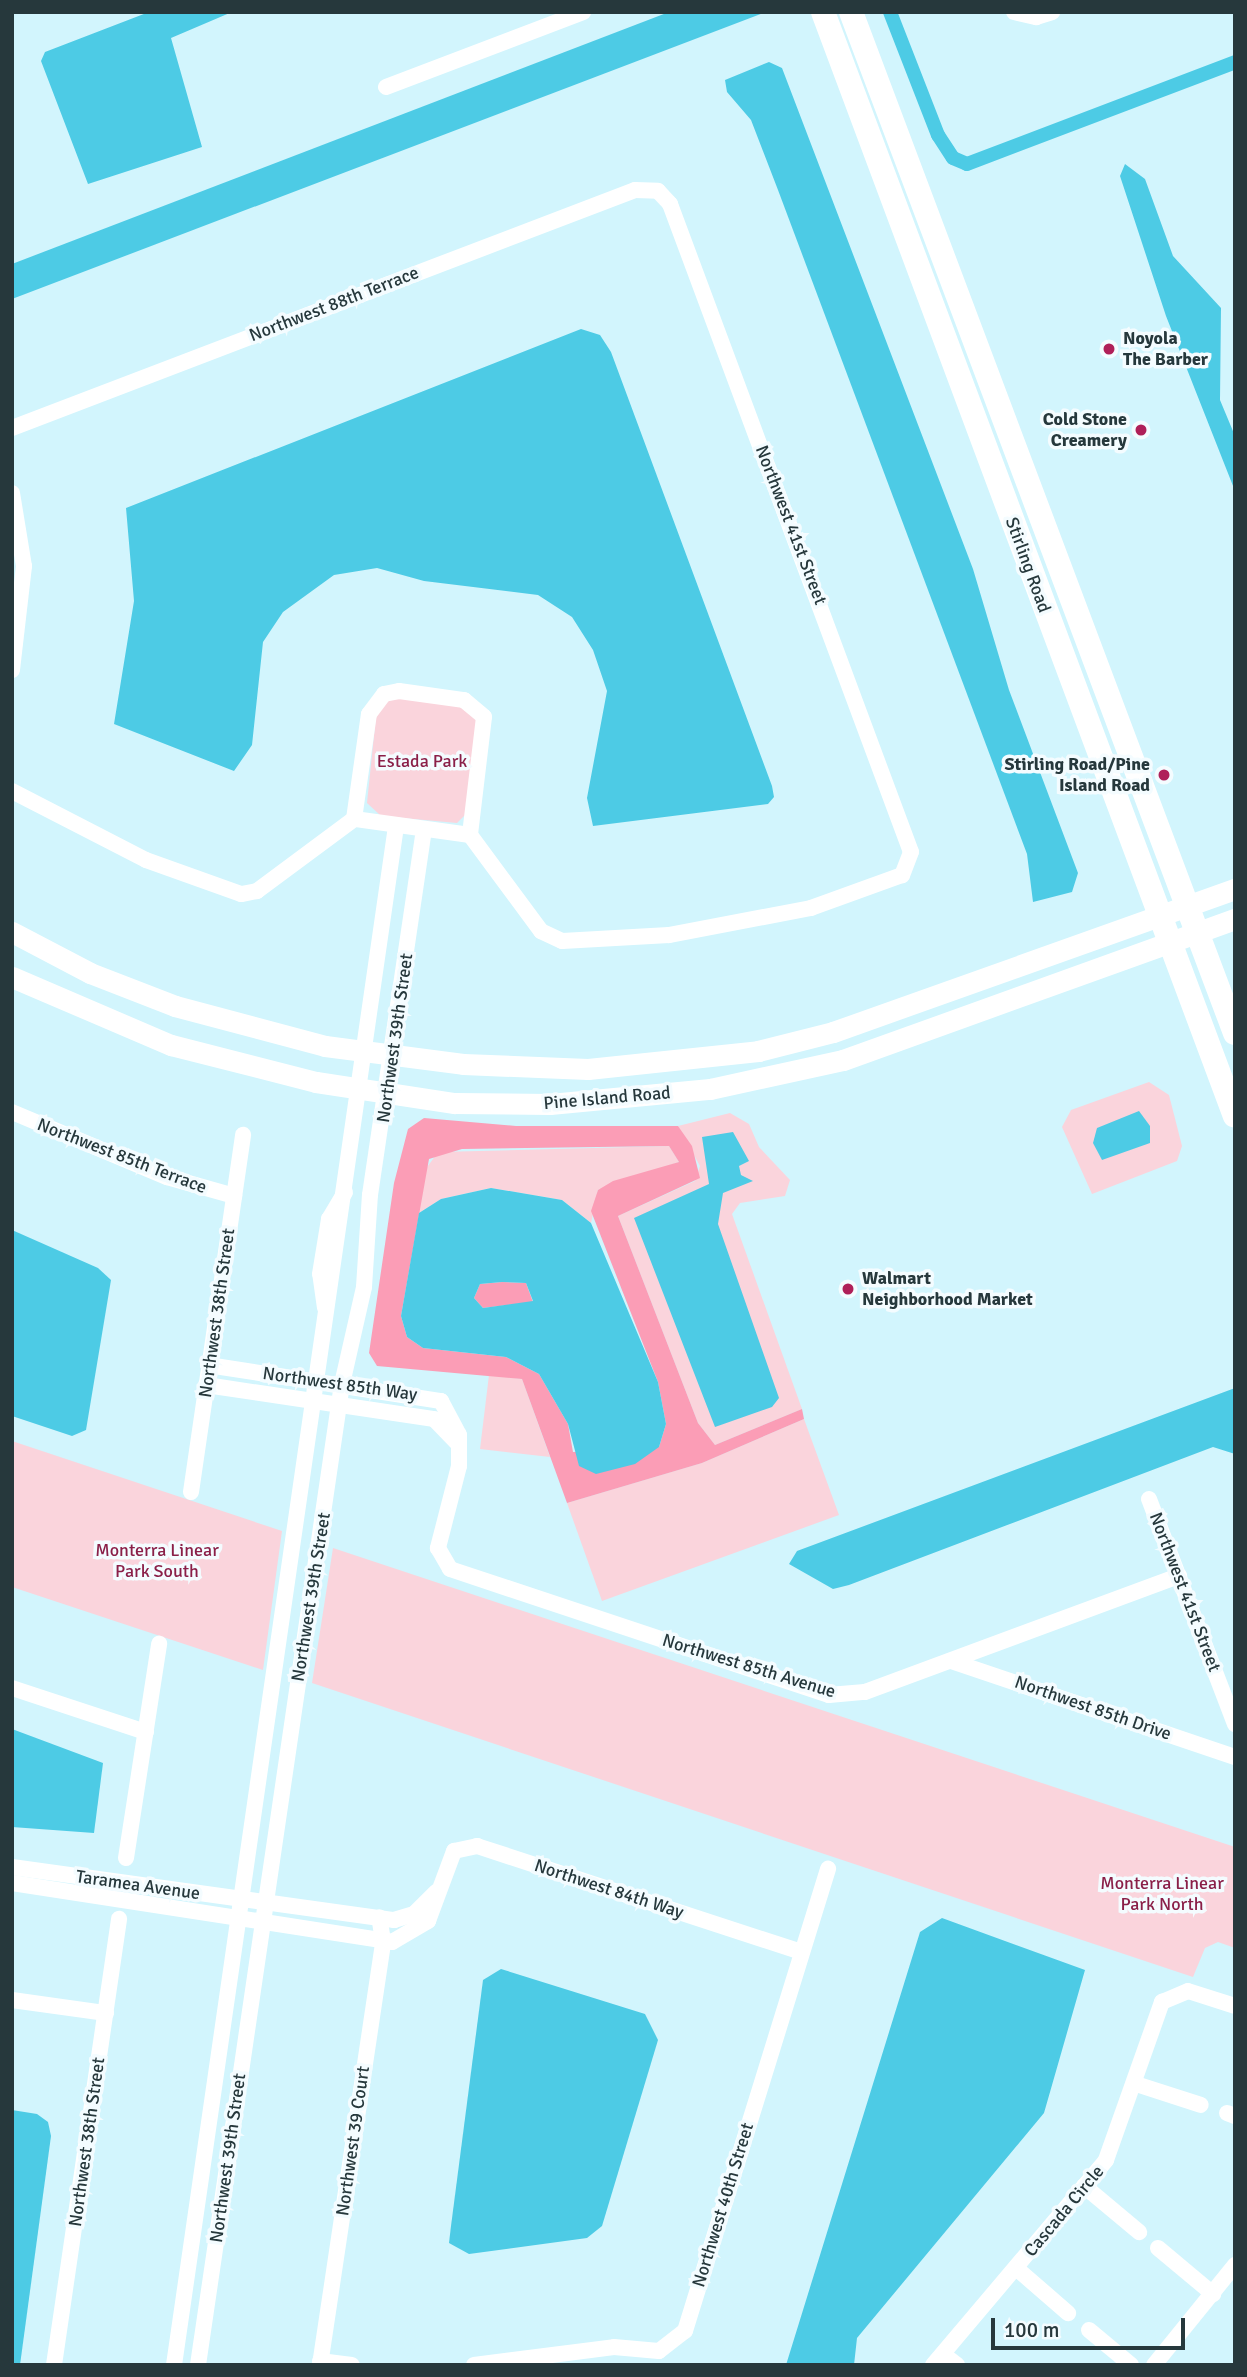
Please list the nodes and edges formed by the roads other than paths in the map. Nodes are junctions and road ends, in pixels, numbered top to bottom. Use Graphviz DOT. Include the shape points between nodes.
graph roads {
  1 [pos="583,12"];
  2 [pos="823,12"];
  3 [pos="851,12"];
  4 [pos="1014,12"];
  5 [pos="1052,12"];
  6 [pos="386,87"];
  7 [pos="660,185"];
  8 [pos="12,428"];
  9 [pos="1015,444"];
  10 [pos="988,456"];
  11 [pos="12,493"];
  12 [pos="12,670"];
  13 [pos="12,791"];
  14 [pos="354,819"];
  15 [pos="396,827"];
  16 [pos="424,831"];
  17 [pos="470,835"];
  18 [pos="1235,889"];
  19 [pos="1188,907"];
  20 [pos="1158,917"];
  21 [pos="1235,919"];
  22 [pos="12,932"];
  23 [pos="1197,933"];
  24 [pos="1169,945"];
  25 [pos="12,976"];
  26 [pos="1235,1033"];
  27 [pos="362,1053"];
  28 [pos="393,1057"];
  29 [pos="358,1090"];
  30 [pos="387,1094"];
  31 [pos="12,1112"];
  32 [pos="1235,1116"];
  33 [pos="243,1135"];
  34 [pos="234,1196"];
  35 [pos="208,1364"];
  36 [pos="321,1381"];
  37 [pos="342,1384"];
  38 [pos="206,1385"];
  39 [pos="317,1401"];
  40 [pos="340,1404"];
  41 [pos="460,1448"];
  42 [pos="191,1492"];
  43 [pos="1149,1499"];
  44 [pos="1179,1576"];
  45 [pos="159,1644"];
  46 [pos="951,1661"];
  47 [pos="12,1688"];
  48 [pos="1235,1724"];
  49 [pos="146,1732"];
  50 [pos="1235,1757"];
  51 [pos="126,1858"];
  52 [pos="12,1867"];
  53 [pos="828,1870"];
  54 [pos="12,1883"];
  55 [pos="440,1887"];
  56 [pos="242,1899"];
  57 [pos="265,1900"];
  58 [pos="239,1916"];
  59 [pos="379,1917"];
  60 [pos="119,1919"];
  61 [pos="262,1922"];
  62 [pos="383,1941"];
  63 [pos="801,1952"];
  64 [pos="12,2000"];
  65 [pos="1235,2006"];
  66 [pos="106,2013"];
  67 [pos="1136,2084"];
  68 [pos="1201,2105"];
  69 [pos="1084,2186"];
  70 [pos="1139,2232"];
  71 [pos="1158,2248"];
  72 [pos="1235,2265"];
  73 [pos="1016,2268"];
  74 [pos="1213,2294"];
  75 [pos="1069,2313"];
  76 [pos="1089,2330"];
  77 [pos="938,2359"];
  78 [pos="320,2363"];
  79 [pos="54,2365"];
  80 [pos="174,2365"];
  81 [pos="198,2365"];
  82 [pos="352,2365"];
  83 [pos="474,2365"];
  84 [pos="957,2365"];
  85 [pos="1131,2365"];
  86 [pos="1154,2365"];
  1 -- 6 [label="street"];
  2 -- 10 [label="main road, Stirling Road"];
  3 -- 9 [label="main road, Stirling Road"];
  4 -- 5 [label="street" via="1036,17"];
  7 -- 8 [label="street, Northwest 88th Terrace" via="635,190"];
  7 -- 17 [label="street, Northwest 41st Street" via="909,840 915,867 890,881 738,925 562,942 541,931"];
  9 -- 10 [label="main road"];
  9 -- 19 [label="main road, Stirling Road"];
  10 -- 20 [label="main road, Stirling Road"];
  11 -- 12 [label="street" via="24,566"];
  13 -- 14 [label="street" via="146,860 226,891 254,895"];
  14 -- 15 [label="street"];
  14 -- 17 [label="street" via="376,692 399,691 464,700 485,708 486,735"];
  15 -- 16 [label="street"];
  15 -- 27 [label="street, Northwest 39th Street"];
  16 -- 17 [label="street"];
  16 -- 28 [label="street, Northwest 39th Street"];
  18 -- 19 [label="main road, Pine Island Road"];
  19 -- 20 [label="main road, Pine Island Road"];
  19 -- 23 [label="main road, Stirling Road"];
  20 -- 24 [label="main road, Stirling Road"];
  20 -- 28 [label="main road, Pine Island Road" via="898,1012 758,1051 588,1069"];
  21 -- 23 [label="main road, Pine Island Road"];
  22 -- 27 [label="main road, Pine Island Road" via="90,973 174,1006"];
  23 -- 24 [label="main road, Pine Island Road"];
  23 -- 26 [label="main road, Stirling Road"];
  24 -- 30 [label="main road, Pine Island Road" via="877,1049 765,1080 551,1104"];
  24 -- 32 [label="main road, Stirling Road"];
  25 -- 29 [label="main road, Pine Island Road" via="170,1045"];
  27 -- 28 [label="main road, Pine Island Road"];
  27 -- 29 [label="street, Northwest 39th Street"];
  28 -- 30 [label="street, Northwest 39th Street"];
  29 -- 30 [label="main road, Pine Island Road"];
  29 -- 36 [label="street, Northwest 39th Street"];
  30 -- 37 [label="street, Northwest 39th Street" via="364,1287"];
  31 -- 34 [label="street, Northwest 85th Terrace" via="167,1177"];
  33 -- 34 [label="street, Northwest 38th Street"];
  34 -- 35 [label="street, Northwest 38th Street"];
  35 -- 36 [label="street, Northwest 85th Way"];
  35 -- 38 [label="street, Northwest 38th Street"];
  36 -- 37 [label="street, Northwest 85th Way"];
  36 -- 39 [label="street, Northwest 39th Street"];
  37 -- 40 [label="street, Northwest 39th Street"];
  37 -- 41 [label="street, Northwest 85th Way" via="441,1401 454,1418"];
  38 -- 39 [label="street, Northwest 85th Way"];
  38 -- 42 [label="street, Northwest 38th Street"];
  39 -- 40 [label="street, Northwest 85th Way"];
  39 -- 56 [label="street, Northwest 39th Street"];
  40 -- 41 [label="street, Northwest 85th Way" via="434,1419"];
  40 -- 57 [label="street, Northwest 39th Street"];
  41 -- 46 [label="street, Northwest 85th Avenue" via="440,1560 450,1569 829,1695 865,1692"];
  43 -- 44 [label="street, Northwest 41st Street"];
  44 -- 46 [label="street, Northwest 85th Avenue"];
  44 -- 48 [label="street, Northwest 41st Street"];
  45 -- 49 [label="street"];
  46 -- 50 [label="street, Northwest 85th Drive"];
  47 -- 49 [label="street"];
  49 -- 51 [label="street"];
  52 -- 56 [label="street, Taramea Avenue"];
  53 -- 63 [label="street, Northwest 40th Street"];
  54 -- 58 [label="street, Taramea Avenue"];
  55 -- 59 [label="street, Taramea Avenue" via="414,1914"];
  55 -- 62 [label="street" via="423,1926"];
  55 -- 63 [label="street, Northwest 84th Way" via="454,1851 477,1846"];
  56 -- 57 [label="street, Taramea Avenue"];
  56 -- 58 [label="street, Northwest 39th Street"];
  57 -- 59 [label="street, Taramea Avenue"];
  57 -- 61 [label="street, Northwest 39th Street"];
  58 -- 61 [label="street, Taramea Avenue"];
  58 -- 80 [label="street, Northwest 39th Street"];
  59 -- 62 [label="street, Northwest 39 Court"];
  60 -- 66 [label="street, Northwest 38th Street"];
  61 -- 62 [label="street, Taramea Avenue"];
  61 -- 81 [label="street, Northwest 39th Street"];
  62 -- 78 [label="street, Northwest 39 Court"];
  63 -- 83 [label="street, Northwest 40th Street" via="685,2331 659,2351 614,2347"];
  64 -- 66 [label="street"];
  65 -- 67 [label="street, Cascada Circle" via="1188,1991 1167,1997"];
  66 -- 79 [label="street, Northwest 38th Street"];
  67 -- 68 [label="street"];
  67 -- 69 [label="street, Cascada Circle" via="1106,2160"];
  69 -- 70 [label="street"];
  69 -- 73 [label="street, Cascada Circle"];
  71 -- 74 [label="street"];
  72 -- 74 [label="street"];
  73 -- 75 [label="street"];
  73 -- 77 [label="street, Cascada Circle"];
  74 -- 86 [label="street"];
  76 -- 85 [label="street"];
  77 -- 84 [label="street, Cascada Circle"];
  78 -- 82 [label="street"];
}
